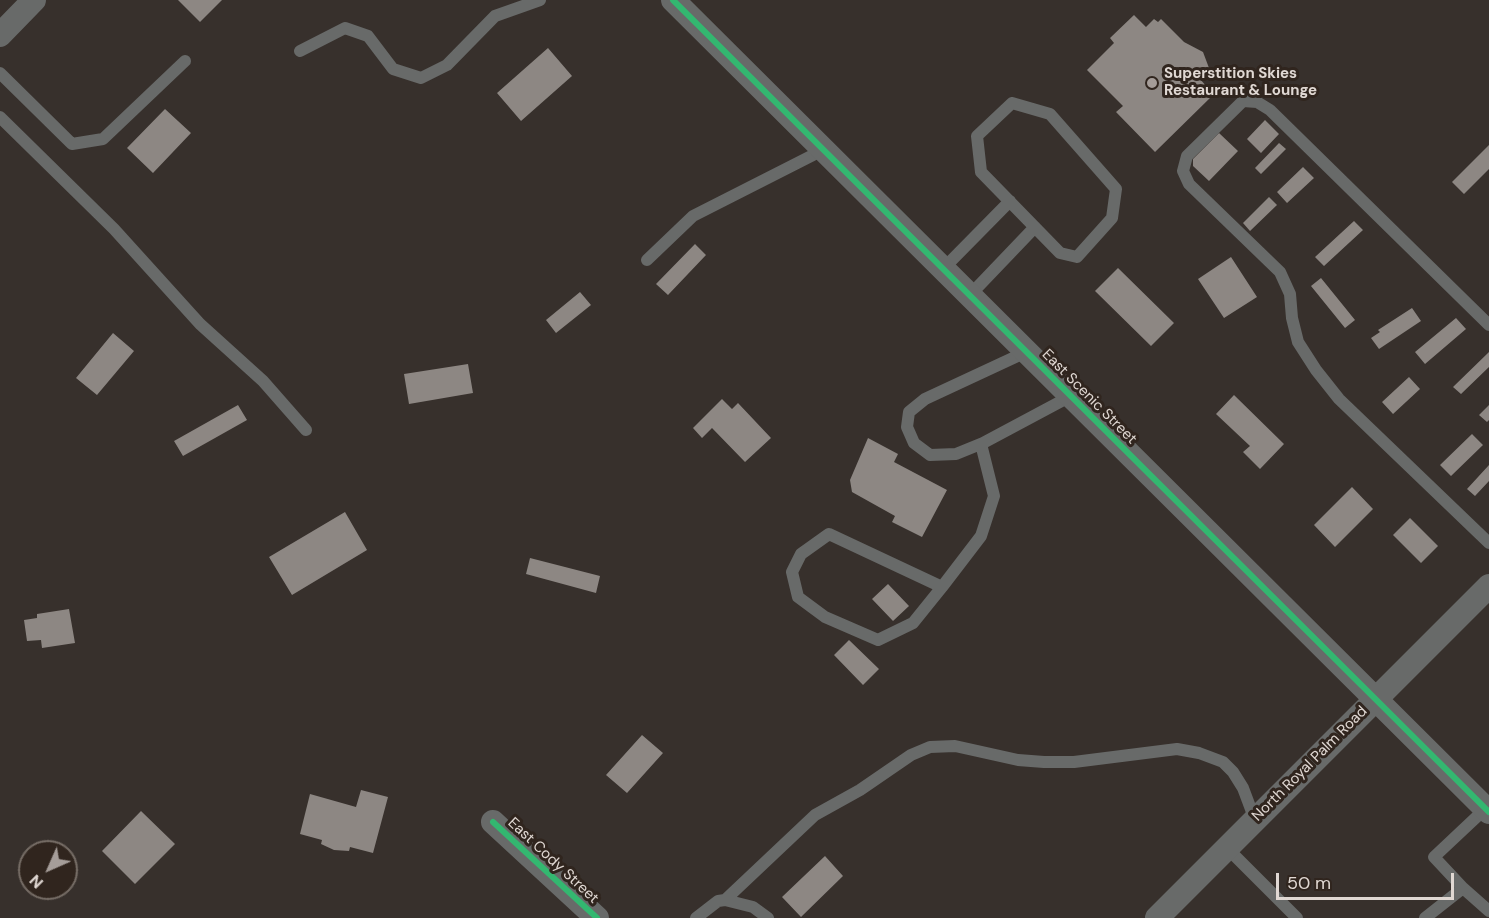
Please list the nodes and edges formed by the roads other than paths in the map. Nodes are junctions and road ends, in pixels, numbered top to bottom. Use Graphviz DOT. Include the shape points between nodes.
graph roads {
  1 [pos="34,0"];
  2 [pos="540,0"];
  3 [pos="682,3"];
  4 [pos="0,35"];
  5 [pos="300,51"];
  6 [pos="185,61"];
  7 [pos="0,73"];
  8 [pos="0,117"];
  9 [pos="823,150"];
  10 [pos="1010,201"];
  11 [pos="1035,227"];
  12 [pos="647,260"];
  13 [pos="943,269"];
  14 [pos="970,295"];
  15 [pos="1489,325"];
  16 [pos="1026,352"];
  17 [pos="1071,396"];
  18 [pos="306,430"];
  19 [pos="981,444"];
  20 [pos="1489,543"];
  21 [pos="1489,586"];
  22 [pos="942,587"];
  23 [pos="1376,699"];
  24 [pos="1487,810"];
  25 [pos="1255,820"];
  26 [pos="493,822"];
  27 [pos="1227,848"];
  28 [pos="1463,888"];
  29 [pos="725,900"];
  30 [pos="1489,911"];
  31 [pos="597,918"];
  32 [pos="696,918"];
  33 [pos="768,918"];
  34 [pos="1157,918"];
  35 [pos="1297,918"];
  36 [pos="1425,918"];
  1 -- 4 [label="street"];
  2 -- 5 [label="lane" via="495,16 447,65 421,78 393,69 368,36 345,28"];
  3 -- 9 [label="street, East Scenic Street"];
  6 -- 7 [label="lane" via="104,139 72,144"];
  8 -- 18 [label="lane" via="114,229 200,324 264,381"];
  9 -- 12 [label="lane" via="693,216"];
  9 -- 13 [label="street, East Scenic Street"];
  10 -- 11 [label="lane"];
  10 -- 11 [label="lane" via="981,172 977,136 1012,103 1050,114 1116,189 1112,218 1077,257 1060,253"];
  10 -- 13 [label="lane"];
  11 -- 14 [label="lane"];
  13 -- 14 [label="street, East Scenic Street"];
  14 -- 16 [label="street, East Scenic Street"];
  15 -- 20 [label="lane" via="1270,110 1257,102 1243,101 1187,156 1183,171 1189,184 1280,272 1290,294 1298,342 1316,370 1339,399"];
  16 -- 17 [label="street, East Scenic Street"];
  16 -- 19 [label="lane" via="925,399 909,412 907,427 914,442 930,455 956,454"];
  17 -- 19 [label="lane"];
  17 -- 23 [label="street, East Scenic Street"];
  19 -- 22 [label="lane" via="994,496 981,536"];
  21 -- 23 [label="street, North Royal Palm Road"];
  22 -- 22 [label="lane" via="913,623 878,640 825,617 798,597 792,572 801,554 829,534"];
  23 -- 24 [label="street, East Scenic Street"];
  23 -- 25 [label="street, North Royal Palm Road"];
  24 -- 28 [label="lane" via="1434,857"];
  25 -- 27 [label="street, North Royal Palm Road"];
  25 -- 29 [label="lane" via="1244,788 1233,772 1223,762 1199,753 1177,749 1044,762 955,746 930,747 815,815"];
  26 -- 31 [label="street, East Cody Street"];
  27 -- 34 [label="street, North Royal Palm Road"];
  27 -- 35 [label="lane"];
  28 -- 30 [label="lane"];
  28 -- 36 [label="lane"];
  29 -- 32 [label="lane"];
  29 -- 33 [label="lane" via="753,907"];
}
